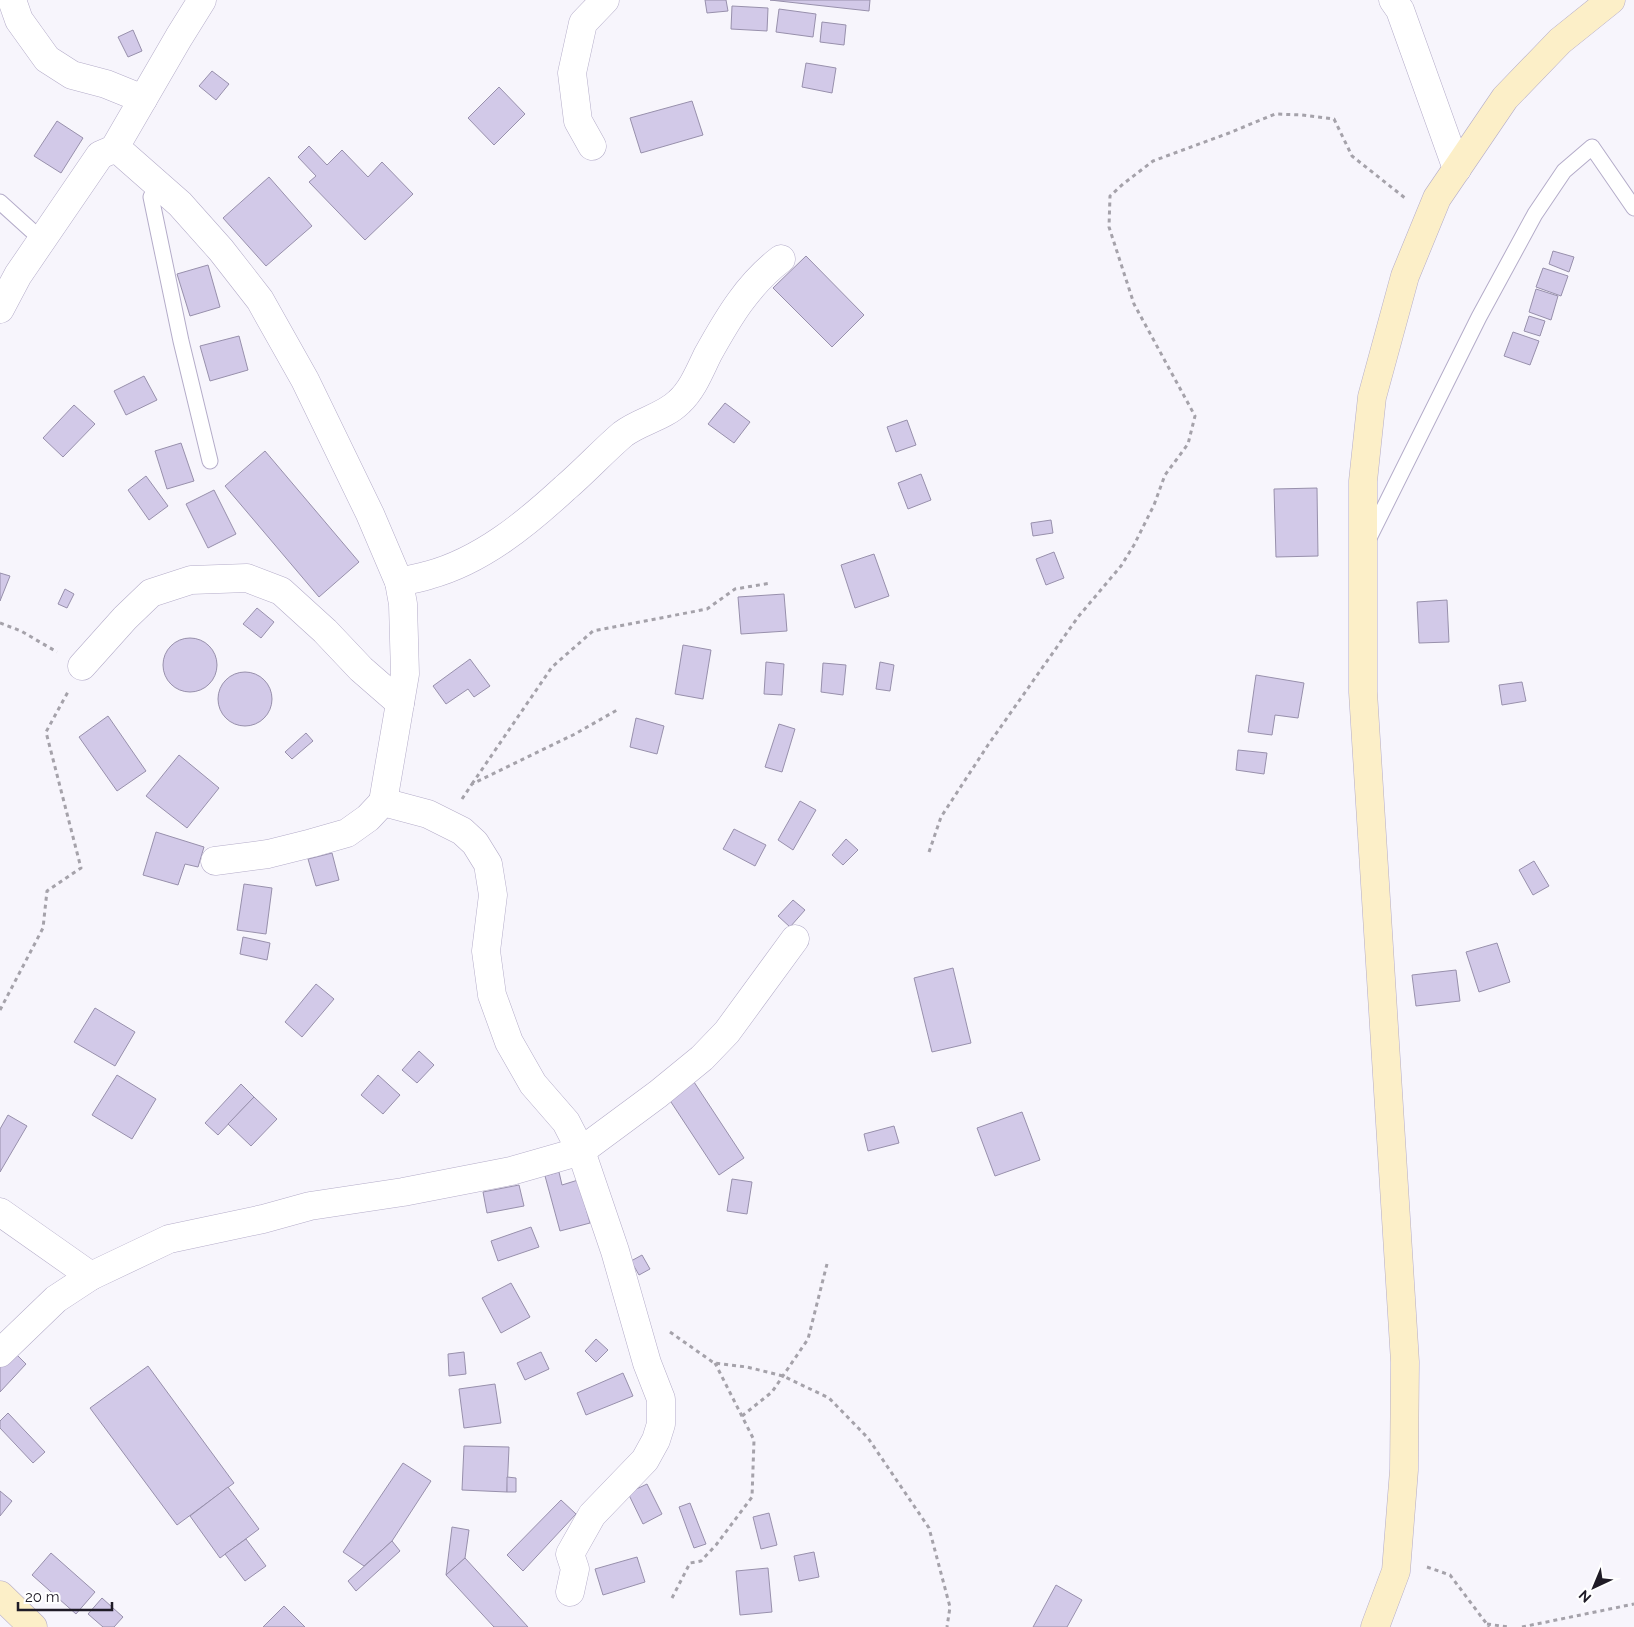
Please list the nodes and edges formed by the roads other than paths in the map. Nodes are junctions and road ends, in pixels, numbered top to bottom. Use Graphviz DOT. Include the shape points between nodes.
graph roads {
  1 [pos="12,0"];
  2 [pos="202,0"];
  3 [pos="605,0"];
  4 [pos="1393,0"];
  5 [pos="1610,0"];
  6 [pos="143,99"];
  7 [pos="592,146"];
  8 [pos="114,149"];
  9 [pos="1457,169"];
  10 [pos="157,184"];
  11 [pos="0,202"];
  12 [pos="1634,208"];
  13 [pos="42,240"];
  14 [pos="781,259"];
  15 [pos="0,309"];
  16 [pos="210,461"];
  17 [pos="1363,550"];
  18 [pos="399,582"];
  19 [pos="82,666"];
  20 [pos="400,703"];
  21 [pos="383,802"];
  22 [pos="215,861"];
  23 [pos="794,939"];
  24 [pos="582,1151"];
  25 [pos="0,1212"];
  26 [pos="91,1276"];
  27 [pos="0,1353"];
  28 [pos="570,1592"];
  29 [pos="2,1604"];
  30 [pos="32,1627"];
  31 [pos="1375,1627"];
  1 -- 6 [label="street" via="19,20 47,58 72,75"];
  2 -- 6 [label="street"];
  3 -- 7 [label="street" via="583,23 572,73 578,121"];
  4 -- 9 [label="street" via="1400,10"];
  5 -- 9 [label="main road" via="1560,41 1505,98"];
  6 -- 8 [label="street"];
  8 -- 10 [label="street"];
  8 -- 13 [label="street" via="100,155"];
  9 -- 17 [label="main road" via="1437,198 1405,276 1372,397 1363,481"];
  10 -- 16 [label="lane" via="151,197"];
  10 -- 18 [label="street" via="180,204 221,250 260,300 305,380"];
  11 -- 13 [label="lane"];
  12 -- 17 [label="lane" via="1592,147 1564,171 1535,214 1479,317"];
  13 -- 15 [label="street"];
  14 -- 18 [label="street" via="764,272 741,298 679,403 624,433 510,535 459,564"];
  17 -- 31 [label="main road" via="1363,692 1405,1362 1404,1470 1396,1570"];
  18 -- 20 [label="street" via="403,604 405,674"];
  19 -- 20 [label="street" via="152,593 191,580 247,578 281,591"];
  20 -- 21 [label="street"];
  21 -- 22 [label="street" via="347,833 268,854"];
  21 -- 24 [label="street" via="428,814 462,831 475,843 488,864 493,895 486,951 492,996 509,1042 534,1084 566,1122"];
  23 -- 24 [label="street" via="727,1032 702,1058"];
  24 -- 26 [label="street" via="511,1171 310,1206 169,1239"];
  24 -- 28 [label="street" via="661,1399 661,1424 645,1460 592,1515 570,1554 575,1569"];
  25 -- 26 [label="street"];
  26 -- 27 [label="street" via="56,1300"];
  29 -- 30 [label="main road"];
}
